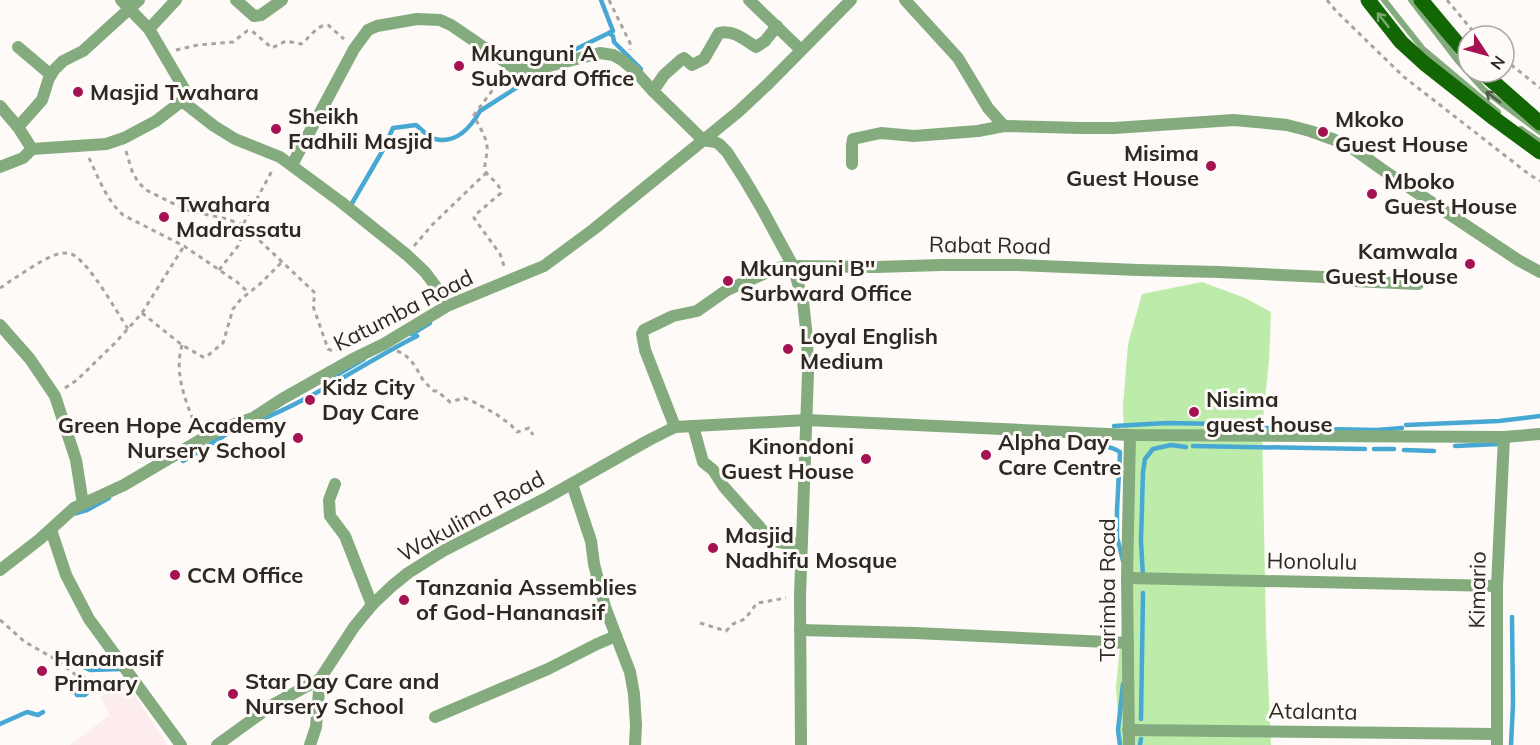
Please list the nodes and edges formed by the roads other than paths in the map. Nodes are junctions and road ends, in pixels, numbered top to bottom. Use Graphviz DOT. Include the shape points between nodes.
graph roads {
  1 [pos="176,0"];
  2 [pos="236,0"];
  3 [pos="282,0"];
  4 [pos="749,0"];
  5 [pos="851,0"];
  6 [pos="905,0"];
  7 [pos="1368,0"];
  8 [pos="1383,0"];
  9 [pos="1411,0"];
  10 [pos="1421,0"];
  11 [pos="130,3"];
  12 [pos="777,26"];
  13 [pos="149,29"];
  14 [pos="1456,42"];
  15 [pos="18,47"];
  16 [pos="801,51"];
  17 [pos="51,75"];
  18 [pos="1496,84"];
  19 [pos="653,91"];
  20 [pos="182,101"];
  21 [pos="0,106"];
  22 [pos="1540,123"];
  23 [pos="1004,126"];
  24 [pos="18,127"];
  25 [pos="1540,132"];
  26 [pos="704,140"];
  27 [pos="1540,142"];
  28 [pos="32,149"];
  29 [pos="1540,152"];
  30 [pos="852,164"];
  31 [pos="292,165"];
  32 [pos="0,168"];
  33 [pos="793,266"];
  34 [pos="1540,272"];
  35 [pos="1418,285"];
  36 [pos="446,307"];
  37 [pos="0,326"];
  38 [pos="807,420"];
  39 [pos="693,426"];
  40 [pos="675,427"];
  41 [pos="1540,434"];
  42 [pos="1130,435"];
  43 [pos="1504,437"];
  44 [pos="335,484"];
  45 [pos="572,484"];
  46 [pos="83,504"];
  47 [pos="51,530"];
  48 [pos="801,543"];
  49 [pos="0,570"];
  50 [pos="1127,578"];
  51 [pos="1497,586"];
  52 [pos="372,605"];
  53 [pos="800,630"];
  54 [pos="616,636"];
  55 [pos="1128,643"];
  56 [pos="320,679"];
  57 [pos="435,717"];
  58 [pos="1128,730"];
  59 [pos="1497,739"];
  60 [pos="181,745"];
  61 [pos="217,745"];
  62 [pos="310,745"];
  63 [pos="635,745"];
  64 [pos="801,745"];
  65 [pos="1129,745"];
  1 -- 13 [label="street"];
  2 -- 3 [label="street" via="254,16"];
  4 -- 12 [label="street"];
  5 -- 16 [label="street, Katumba Road"];
  6 -- 23 [label="street" via="958,58 988,108"];
  29 -- 7 [label="main road, one-way" via="1424,63 1401,42"];
  8 -- 27 [label="lane" via="1423,49"];
  25 -- 9 [label="lane, one-way" via="1484,90"];
  10 -- 14 [label="main road"];
  11 -- 13 [label="street"];
  11 -- 17 [label="street" via="83,51 63,61"];
  12 -- 16 [label="street"];
  12 -- 19 [label="street" via="756,47 744,38 719,33 701,61 692,65 682,59"];
  13 -- 20 [label="street" via="186,92"];
  15 -- 17 [label="street"];
  16 -- 26 [label="street, Katumba Road"];
  17 -- 24 [label="street" via="42,100"];
  18 -- 22 [label="main road"];
  19 -- 26 [label="street"];
  19 -- 31 [label="street" via="613,55 600,54 528,70 514,68 440,20 417,19 377,26 368,30 354,48"];
  20 -- 28 [label="street" via="156,121 106,144"];
  20 -- 31 [label="street" via="234,139"];
  21 -- 24 [label="street"];
  23 -- 30 [label="street" via="909,136 873,134 853,139"];
  23 -- 34 [label="street" via="1092,128 1234,120 1310,131 1355,150"];
  24 -- 28 [label="street"];
  26 -- 33 [label="street" via="719,144 727,152"];
  26 -- 36 [label="street, Katumba Road" via="544,266"];
  28 -- 32 [label="street" via="23,158"];
  31 -- 36 [label="street" via="407,255 425,272"];
  33 -- 35 [label="street, Rabat Road" via="1017,265 1323,277"];
  33 -- 38 [label="street" via="803,301 807,338"];
  33 -- 40 [label="street, Rabat Road" via="777,268 727,291 697,311 673,316 644,330 645,350"];
  36 -- 46 [label="street, Katumba Road" via="253,418 202,439"];
  37 -- 46 [label="street" via="30,359 55,396 76,460"];
  38 -- 39 [label="street"];
  38 -- 42 [label="street"];
  38 -- 48 [label="street"];
  39 -- 40 [label="street"];
  39 -- 48 [label="street" via="704,462 765,533 774,541"];
  40 -- 45 [label="street, Wakulima Road"];
  41 -- 43 [label="street"];
  42 -- 43 [label="street"];
  42 -- 50 [label="street, Tarimba Road"];
  43 -- 51 [label="street, Kimario"];
  44 -- 52 [label="street" via="329,500 330,516 345,536"];
  45 -- 52 [label="street, Wakulima Road" via="427,560"];
  45 -- 54 [label="street"];
  46 -- 47 [label="street, Katumba Road"];
  47 -- 49 [label="street, Katumba Road"];
  47 -- 60 [label="street" via="61,564 89,619"];
  48 -- 53 [label="street"];
  50 -- 51 [label="street, Honolulu"];
  50 -- 55 [label="street, Tarimba Road"];
  51 -- 59 [label="street, Kimario"];
  52 -- 56 [label="street, Wakulima Road"];
  53 -- 55 [label="street"];
  53 -- 64 [label="street"];
  54 -- 57 [label="street"];
  54 -- 63 [label="street" via="634,694"];
  55 -- 58 [label="street, Tarimba Road"];
  56 -- 61 [label="street, Wakulima Road" via="274,704"];
  56 -- 62 [label="street, Wakulima Road" via="316,727"];
  58 -- 59 [label="street, Atalanta"];
  58 -- 65 [label="street, Tarimba Road"];
}
